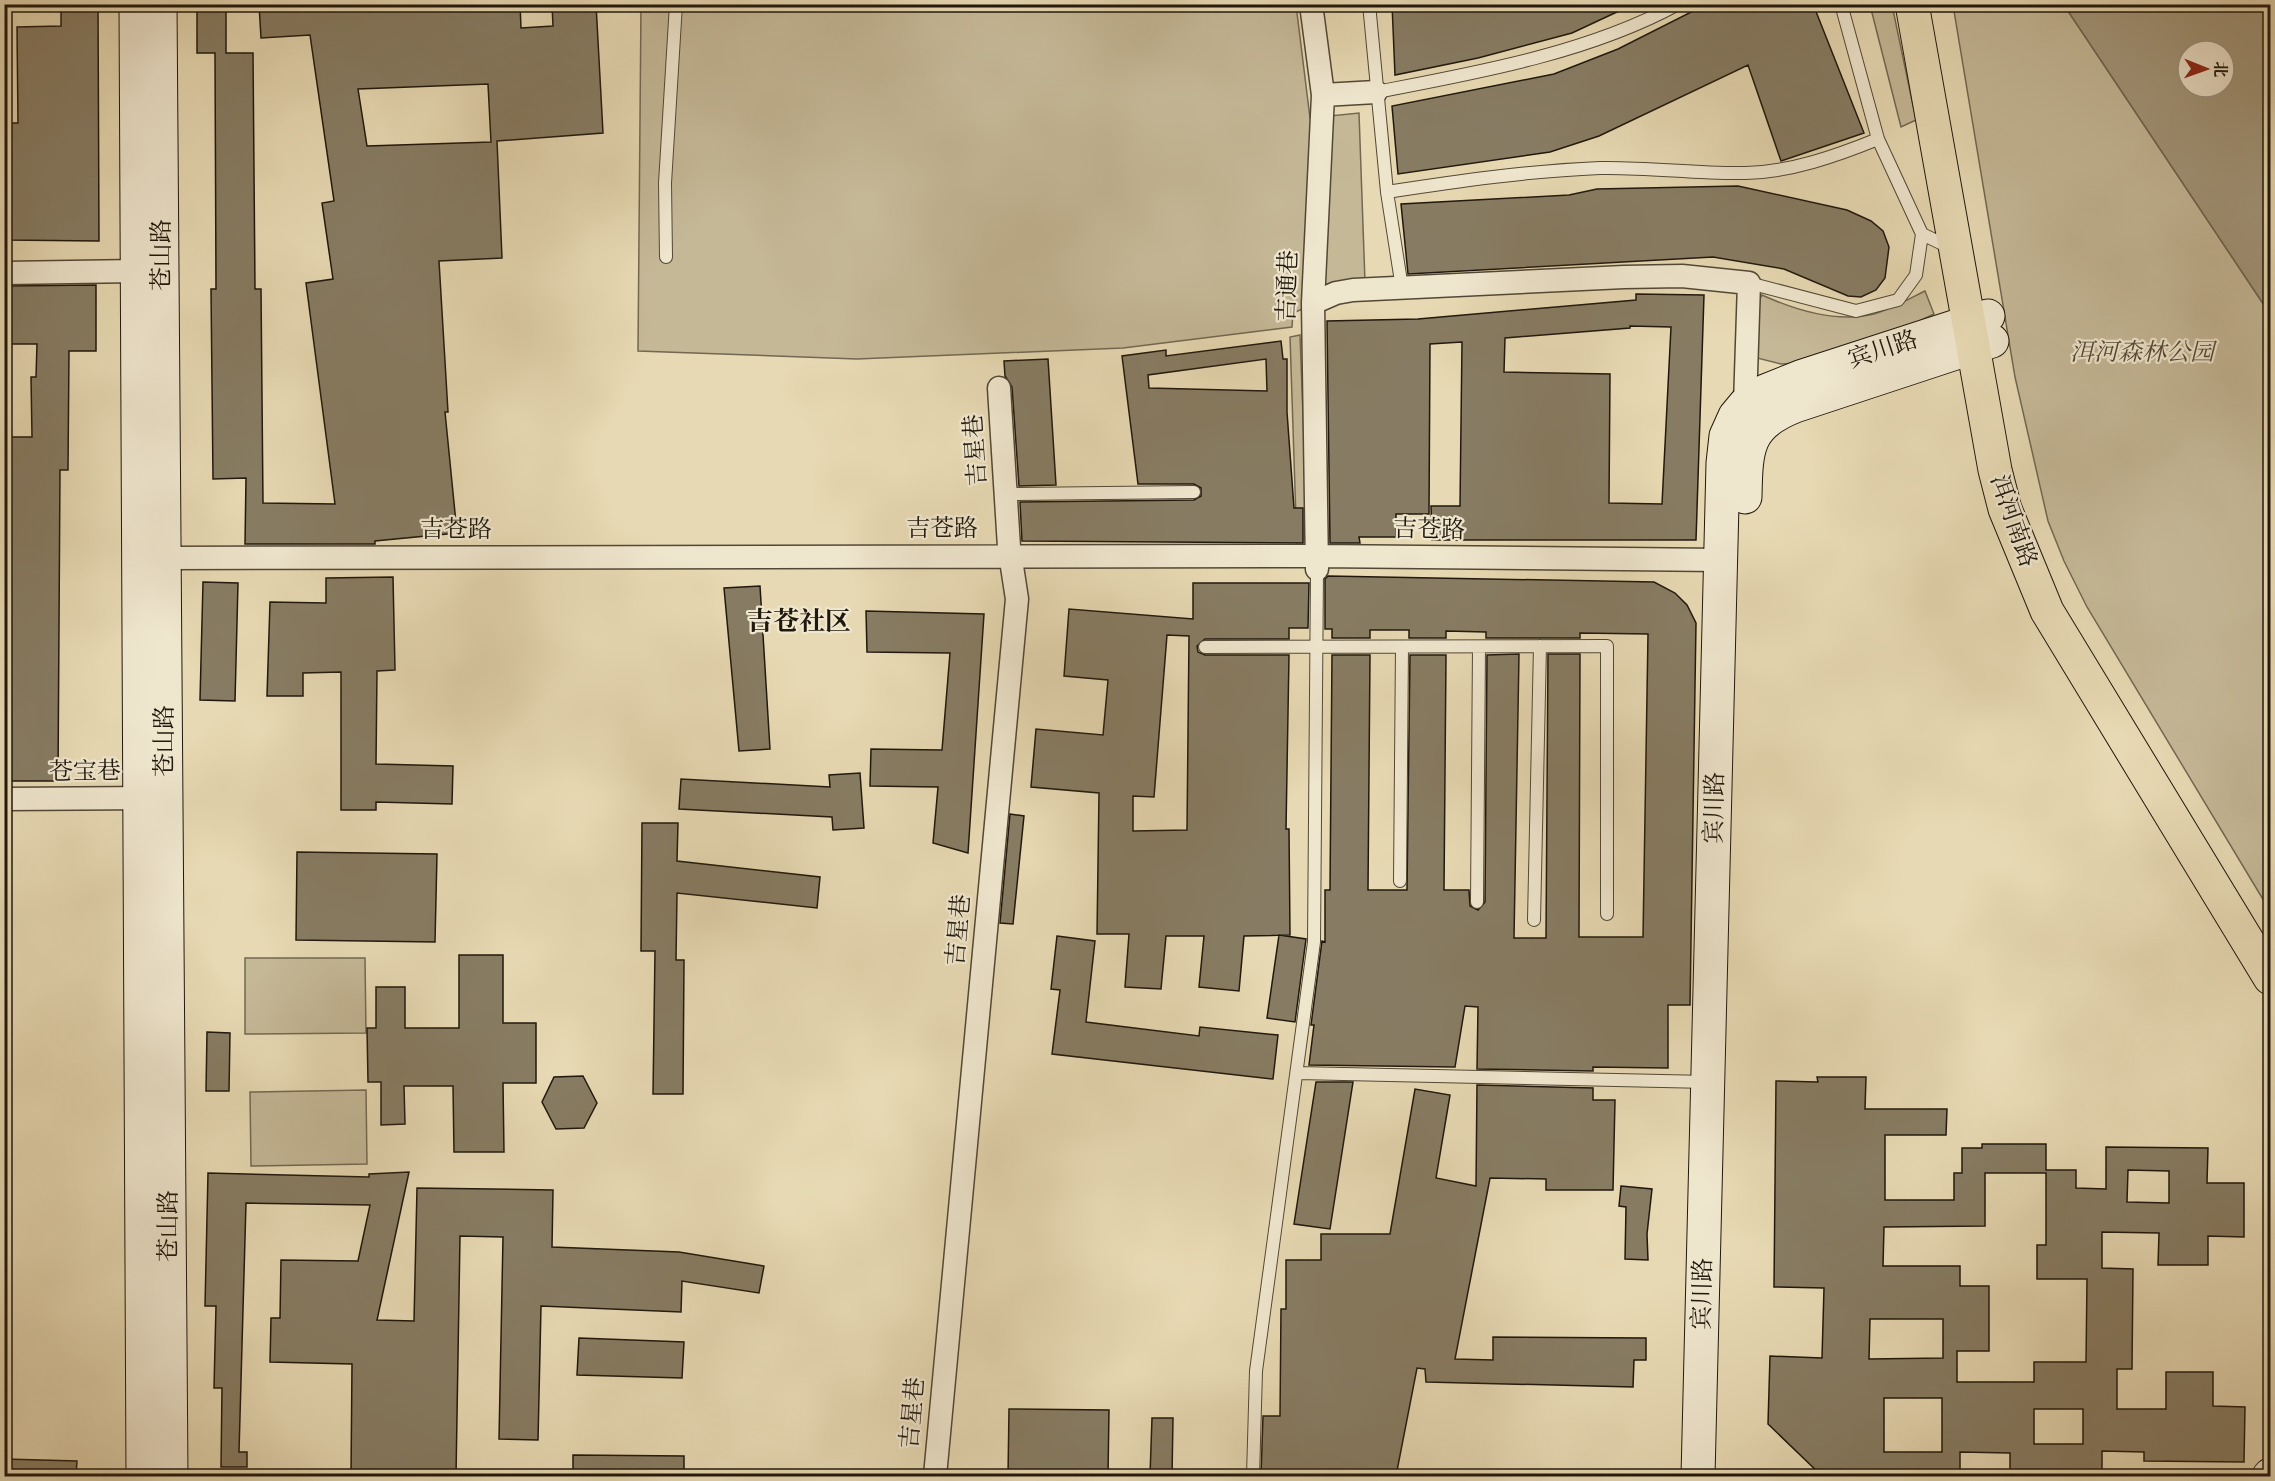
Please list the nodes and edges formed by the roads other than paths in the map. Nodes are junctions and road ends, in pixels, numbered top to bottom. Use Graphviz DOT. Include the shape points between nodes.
graph roads {
  1 [pos="136,4"];
  2 [pos="160,4"];
  3 [pos="676,4"];
  4 [pos="1311,4"];
  5 [pos="1369,4"];
  6 [pos="1677,4"];
  7 [pos="1841,4"];
  8 [pos="1912,4"];
  9 [pos="1933,4"];
  10 [pos="1376,92"];
  11 [pos="1323,94"];
  12 [pos="1878,139"];
  13 [pos="1387,192"];
  14 [pos="1922,234"];
  15 [pos="1955,250"];
  16 [pos="666,257"];
  17 [pos="137,271"];
  18 [pos="4,273"];
  19 [pos="1749,283"];
  20 [pos="1402,288"];
  21 [pos="1313,303"];
  22 [pos="1980,332"];
  23 [pos="999,388"];
  24 [pos="1745,404"];
  25 [pos="1194,492"];
  26 [pos="1006,494"];
  27 [pos="1012,563"];
  28 [pos="1317,563"];
  29 [pos="164,566"];
  30 [pos="1720,567"];
  31 [pos="1540,646"];
  32 [pos="1205,647"];
  33 [pos="1318,647"];
  34 [pos="1402,647"];
  35 [pos="1479,647"];
  36 [pos="153,798"];
  37 [pos="4,800"];
  38 [pos="1400,881"];
  39 [pos="1477,902"];
  40 [pos="1607,914"];
  41 [pos="1534,920"];
  42 [pos="2271,939"];
  43 [pos="2271,978"];
  44 [pos="1298,1073"];
  45 [pos="1708,1082"];
  46 [pos="143,1476"];
  47 [pos="171,1476"];
  48 [pos="935,1476"];
  49 [pos="1253,1476"];
  50 [pos="1698,1476"];
  51 [pos="1720,1476"];
  1 -- 17 [label="main road, 苍山路"];
  2 -- 29 [label="main road, 苍山路"];
  3 -- 16 [label="lane" via="665,183"];
  4 -- 11 [label="street, 吉通巷"];
  5 -- 10 [label="lane"];
  6 -- 10 [label="lane" via="1651,19 1564,49"];
  7 -- 12 [label="lane"];
  8 -- 15 [label="main road, 洱河南路"];
  9 -- 22 [label="main road, 洱河南路"];
  10 -- 11 [label="street"];
  10 -- 13 [label="lane"];
  11 -- 21 [label="street, 吉通巷"];
  12 -- 13 [label="lane" via="1844,153 1774,171 1601,168 1502,175"];
  12 -- 14 [label="lane"];
  13 -- 20 [label="lane"];
  14 -- 15 [label="lane"];
  14 -- 19 [label="lane" via="1916,275 1898,300 1856,311"];
  15 -- 22 [label="main road, 洱河南路"];
  17 -- 18 [label="street"];
  17 -- 36 [label="main road, 苍山路"];
  19 -- 20 [label="street" via="1682,276 1624,276"];
  19 -- 24 [label="street"];
  20 -- 21 [label="street" via="1336,293"];
  21 -- 28 [label="street, 吉通巷"];
  22 -- 24 [label="main road, 宾川路" via="1792,380"];
  22 -- 42 [label="main road, 洱河南路" via="2018,481 2051,571 2080,628"];
  22 -- 43 [label="main road, 洱河南路" via="1998,486 2047,610"];
  22 -- 51 [label="main road, 宾川路" via="1785,410 1759,428 1746,455"];
  23 -- 26 [label="street, 吉星巷"];
  24 -- 30 [label="main road, 宾川路" via="1732,420 1725,442"];
  25 -- 26 [label="lane"];
  26 -- 27 [label="street, 吉星巷"];
  27 -- 28 [label="street, 吉苍路"];
  27 -- 29 [label="street, 吉苍路"];
  27 -- 48 [label="street, 吉星巷" via="1017,599"];
  28 -- 30 [label="street, 吉苍路"];
  28 -- 33 [label="lane"];
  29 -- 36 [label="main road, 苍山路"];
  30 -- 45 [label="main road, 宾川路"];
  31 -- 35 [label="lane"];
  31 -- 40 [label="lane" via="1607,646"];
  31 -- 41 [label="lane"];
  32 -- 33 [label="lane"];
  33 -- 34 [label="lane"];
  33 -- 44 [label="lane" via="1314,942"];
  34 -- 35 [label="lane"];
  34 -- 38 [label="lane"];
  35 -- 39 [label="lane"];
  36 -- 37 [label="street, 苍宝巷"];
  36 -- 46 [label="main road, 苍山路"];
  36 -- 47 [label="main road, 苍山路"];
  44 -- 45 [label="lane"];
  44 -- 49 [label="lane" via="1256,1371"];
  45 -- 50 [label="main road, 宾川路"];
}
